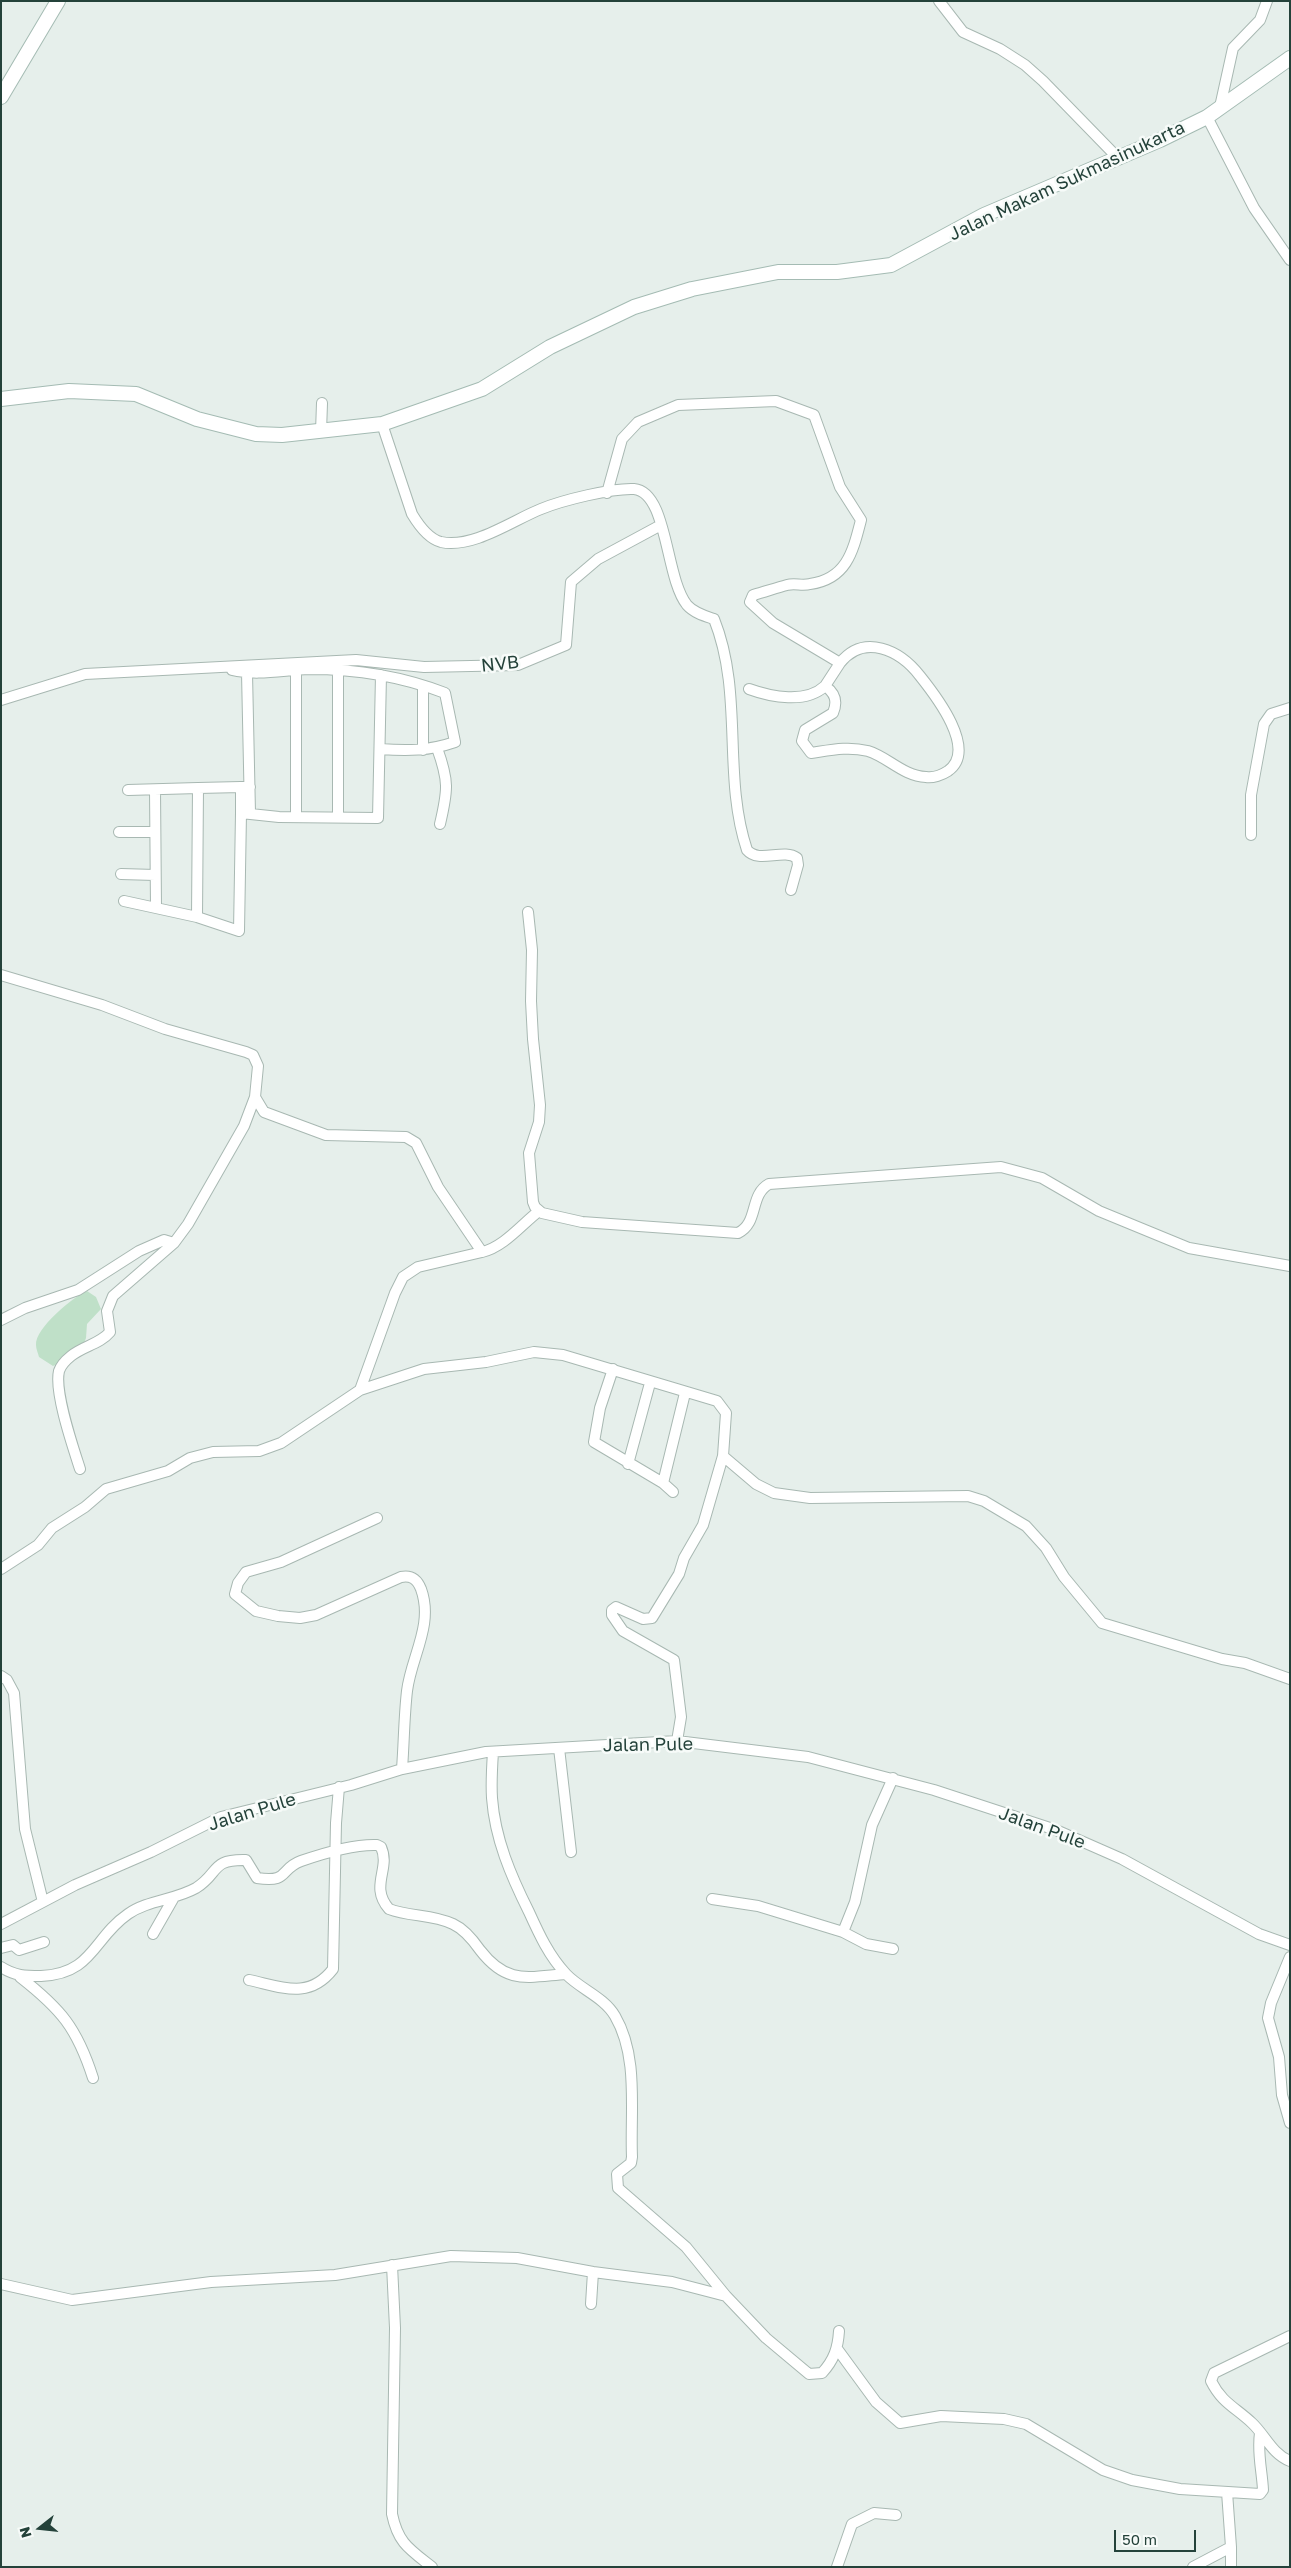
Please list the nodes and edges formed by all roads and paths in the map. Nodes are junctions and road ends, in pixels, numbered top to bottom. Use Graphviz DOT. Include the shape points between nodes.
graph roads {
  1 [pos="58,1"];
  2 [pos="939,1"];
  3 [pos="1267,1"];
  4 [pos="1290,58"];
  5 [pos="1,97"];
  6 [pos="1220,107"];
  7 [pos="1207,117"];
  8 [pos="1117,157"];
  9 [pos="1290,260"];
  10 [pos="1,400"];
  11 [pos="322,404"];
  12 [pos="382,424"];
  13 [pos="321,432"];
  14 [pos="607,493"];
  15 [pos="661,525"];
  16 [pos="840,663"];
  17 [pos="219,668"];
  18 [pos="296,670"];
  19 [pos="338,670"];
  20 [pos="247,674"];
  21 [pos="381,675"];
  22 [pos="423,686"];
  23 [pos="825,686"];
  24 [pos="749,689"];
  25 [pos="1,700"];
  26 [pos="1290,708"];
  27 [pos="437,748"];
  28 [pos="380,749"];
  29 [pos="423,750"];
  30 [pos="245,787"];
  31 [pos="198,788"];
  32 [pos="128,790"];
  33 [pos="155,790"];
  34 [pos="245,813"];
  35 [pos="338,816"];
  36 [pos="296,817"];
  37 [pos="440,824"];
  38 [pos="119,832"];
  39 [pos="155,832"];
  40 [pos="1251,835"];
  41 [pos="121,874"];
  42 [pos="155,875"];
  43 [pos="792,890"];
  44 [pos="124,902"];
  45 [pos="156,907"];
  46 [pos="528,912"];
  47 [pos="197,917"];
  48 [pos="1,975"];
  49 [pos="255,1097"];
  50 [pos="539,1211"];
  51 [pos="174,1243"];
  52 [pos="482,1252"];
  53 [pos="1290,1266"];
  54 [pos="1,1320"];
  55 [pos="613,1369"];
  56 [pos="650,1383"];
  57 [pos="360,1390"];
  58 [pos="685,1393"];
  59 [pos="723,1456"];
  60 [pos="628,1464"];
  61 [pos="80,1469"];
  62 [pos="662,1483"];
  63 [pos="673,1492"];
  64 [pos="377,1518"];
  65 [pos="1,1569"];
  66 [pos="1,1676"];
  67 [pos="1290,1679"];
  68 [pos="677,1741"];
  69 [pos="559,1748"];
  70 [pos="492,1752"];
  71 [pos="402,1769"];
  72 [pos="893,1778"];
  73 [pos="340,1787"];
  74 [pos="337,1852"];
  75 [pos="570,1852"];
  76 [pos="173,1899"];
  77 [pos="712,1899"];
  78 [pos="43,1902"];
  79 [pos="1,1924"];
  80 [pos="843,1932"];
  81 [pos="153,1934"];
  82 [pos="44,1942"];
  83 [pos="1290,1945"];
  84 [pos="1,1948"];
  85 [pos="893,1949"];
  86 [pos="1290,1957"];
  87 [pos="1,1967"];
  88 [pos="566,1974"];
  89 [pos="20,1977"];
  90 [pos="249,1980"];
  91 [pos="93,2078"];
  92 [pos="1290,2123"];
  93 [pos="392,2265"];
  94 [pos="593,2272"];
  95 [pos="1,2284"];
  96 [pos="726,2296"];
  97 [pos="592,2304"];
  98 [pos="839,2331"];
  99 [pos="1290,2336"];
  100 [pos="838,2350"];
  101 [pos="1260,2433"];
  102 [pos="1290,2461"];
  103 [pos="1227,2492"];
  104 [pos="896,2515"];
  105 [pos="1231,2547"];
  106 [pos="432,2567"];
  107 [pos="837,2567"];
  108 [pos="1193,2567"];
  109 [pos="1231,2567"];
  1 -- 5 [label="street"];
  2 -- 8 [label="street" via="963,32 1000,49 1037,76"];
  3 -- 6 [label="street" via="1260,20 1233,48"];
  4 -- 6 [label="street, Jalan Makam Sukmasinukarta"];
  6 -- 7 [label="street, Jalan Makam Sukmasinukarta"];
  7 -- 8 [label="street, Jalan Makam Sukmasinukarta"];
  7 -- 9 [label="street" via="1254,208"];
  8 -- 12 [label="street, Jalan Makam Sukmasinukarta" via="984,215 891,266 837,272 778,272 721,281 659,299 634,307 550,346 482,389"];
  10 -- 13 [label="street, Jalan Makam Sukmasinukarta" via="69,391 136,394 197,419 256,434"];
  11 -- 13 [label="street"];
  12 -- 13 [label="street, Jalan Makam Sukmasinukarta"];
  12 -- 14 [label="street" via="412,514 439,542 461,542 484,536 553,504"];
  14 -- 15 [label="street" via="642,490 653,500"];
  14 -- 16 [label="street" via="622,438 638,422 678,405 776,401 814,415 840,487 861,520 854,548 841,572 829,579 809,585 788,585 753,595 750,602 773,623"];
  15 -- 17 [label="street, NVB" via="598,560 571,582 566,645 518,665 424,666 356,660"];
  15 -- 43 [label="street" via="671,570 687,605 714,619 721,636 731,682 733,775 747,850 757,856 788,854 797,858"];
  16 -- 23 [label="street"];
  16 -- 23 [label="street" via="855,649 869,646 898,657 917,672 949,716 959,758 957,764 945,773 925,778 869,752 839,747 811,752 802,741 805,730 832,713 835,707 833,692"];
  17 -- 20 [label="street"];
  17 -- 25 [label="street" via="85,674"];
  18 -- 19 [label="street"];
  18 -- 20 [label="street"];
  18 -- 36 [label="street"];
  19 -- 21 [label="street"];
  19 -- 35 [label="street"];
  20 -- 30 [label="street"];
  21 -- 22 [label="street"];
  21 -- 28 [label="street"];
  22 -- 27 [label="street" via="445,693 454,732 454,742"];
  22 -- 29 [label="street"];
  23 -- 24 [label="street" via="813,694 774,697"];
  26 -- 40 [label="street" via="1271,714 1264,724 1251,795"];
  27 -- 29 [label="street"];
  27 -- 37 [label="street" via="447,774"];
  28 -- 29 [label="street"];
  28 -- 35 [label="street" via="378,818"];
  30 -- 31 [label="street"];
  30 -- 34 [label="street"];
  31 -- 33 [label="street"];
  31 -- 47 [label="street"];
  32 -- 33 [label="street"];
  33 -- 39 [label="street"];
  34 -- 36 [label="street"];
  34 -- 47 [label="street" via="239,931"];
  35 -- 36 [label="street"];
  38 -- 39 [label="street"];
  39 -- 42 [label="street"];
  41 -- 42 [label="street"];
  42 -- 45 [label="street"];
  44 -- 45 [label="street"];
  45 -- 47 [label="street"];
  46 -- 50 [label="street" via="532,950 532,1030 540,1105 539,1122 529,1153 532,1196"];
  48 -- 49 [label="street" via="102,1005 165,1030 254,1055 258,1066"];
  49 -- 51 [label="street" via="244,1126"];
  49 -- 52 [label="street" via="264,1112 326,1135 406,1137 416,1143 438,1187"];
  50 -- 52 [label="street" via="502,1242"];
  50 -- 53 [label="street" via="582,1222 738,1233 750,1224 758,1194 769,1184 1001,1167 1042,1178 1100,1211 1188,1248"];
  51 -- 54 [label="street" via="164,1240 139,1251 78,1290"];
  51 -- 61 [label="street" via="112,1296 107,1310 110,1332 105,1338 78,1350 59,1371 65,1421"];
  52 -- 57 [label="street" via="418,1267 403,1277"];
  55 -- 56 [label="street"];
  55 -- 57 [label="street" via="563,1355 534,1352 486,1362 424,1369"];
  55 -- 60 [label="street" via="600,1408 594,1442"];
  56 -- 58 [label="street"];
  56 -- 60 [label="street"];
  57 -- 65 [label="street" via="281,1443 259,1451 213,1452 190,1458 168,1471 106,1489 52,1528 38,1545"];
  58 -- 59 [label="street" via="717,1401 726,1412"];
  58 -- 62 [label="street"];
  59 -- 67 [label="street" via="756,1484 774,1493 810,1498 968,1496 984,1502 1026,1526 1102,1624 1245,1663"];
  59 -- 68 [label="street" via="703,1524 679,1574 652,1618 643,1619 616,1607 612,1610 623,1631 674,1660 681,1717"];
  60 -- 62 [label="street"];
  62 -- 63 [label="street"];
  64 -- 71 [label="street" via="281,1562 246,1572 235,1594 256,1611 300,1618 316,1616 401,1576 414,1578 424,1599 424,1630 407,1690"];
  66 -- 78 [label="street" via="14,1693 25,1829"];
  68 -- 69 [label="street, Jalan Pule"];
  68 -- 72 [label="street, Jalan Pule" via="808,1757"];
  69 -- 70 [label="street, Jalan Pule"];
  69 -- 75 [label="street"];
  70 -- 71 [label="street, Jalan Pule"];
  70 -- 88 [label="street" via="492,1798 505,1859 537,1932"];
  71 -- 73 [label="street, Jalan Pule"];
  72 -- 80 [label="street" via="872,1825 855,1902"];
  72 -- 83 [label="street, Jalan Pule" via="1056,1830 1122,1860 1260,1934"];
  73 -- 74 [label="street"];
  73 -- 78 [label="street, Jalan Pule" via="221,1818"];
  74 -- 76 [label="street" via="298,1863 284,1876 272,1880 257,1878 246,1860 227,1860 200,1885"];
  74 -- 88 [label="street" via="370,1845 381,1847 379,1892 389,1909 434,1916 455,1924 498,1970 511,1976"];
  74 -- 90 [label="street" via="333,1969 318,1985 306,1989"];
  76 -- 81 [label="street"];
  76 -- 89 [label="street" via="129,1914 77,1966 60,1974"];
  77 -- 80 [label="street" via="758,1906"];
  78 -- 79 [label="street, Jalan Pule"];
  80 -- 85 [label="street" via="866,1944"];
  82 -- 84 [label="street" via="19,1950 12,1944"];
  86 -- 92 [label="street" via="1268,2018 1279,2057 1282,2095"];
  87 -- 89 [label="street"];
  88 -- 96 [label="street" via="614,2014 623,2032 632,2094 632,2157 631,2163 617,2174 618,2188 686,2247"];
  89 -- 91 [label="street" via="52,2003 67,2021 83,2048"];
  93 -- 94 [label="street" via="451,2256 483,2256"];
  93 -- 95 [label="street" via="335,2275 218,2281 72,2300"];
  93 -- 106 [label="street" via="395,2328 392,2514 402,2543"];
  94 -- 96 [label="street" via="672,2282"];
  94 -- 97 [label="street"];
  96 -- 100 [label="street" via="766,2338 809,2374 822,2373"];
  98 -- 100 [label="street"];
  99 -- 101 [label="street" via="1212,2376 1211,2382 1218,2395"];
  100 -- 103 [label="street" via="876,2402 900,2423 941,2416 1004,2419 1026,2424 1103,2470 1132,2480 1180,2489"];
  101 -- 102 [label="street" via="1271,2447"];
  101 -- 103 [label="street" via="1258,2448 1263,2490 1256,2495"];
  103 -- 105 [label="street"];
  104 -- 107 [label="street" via="874,2513 852,2524"];
  105 -- 108 [label="street"];
  105 -- 109 [label="street"];
}
